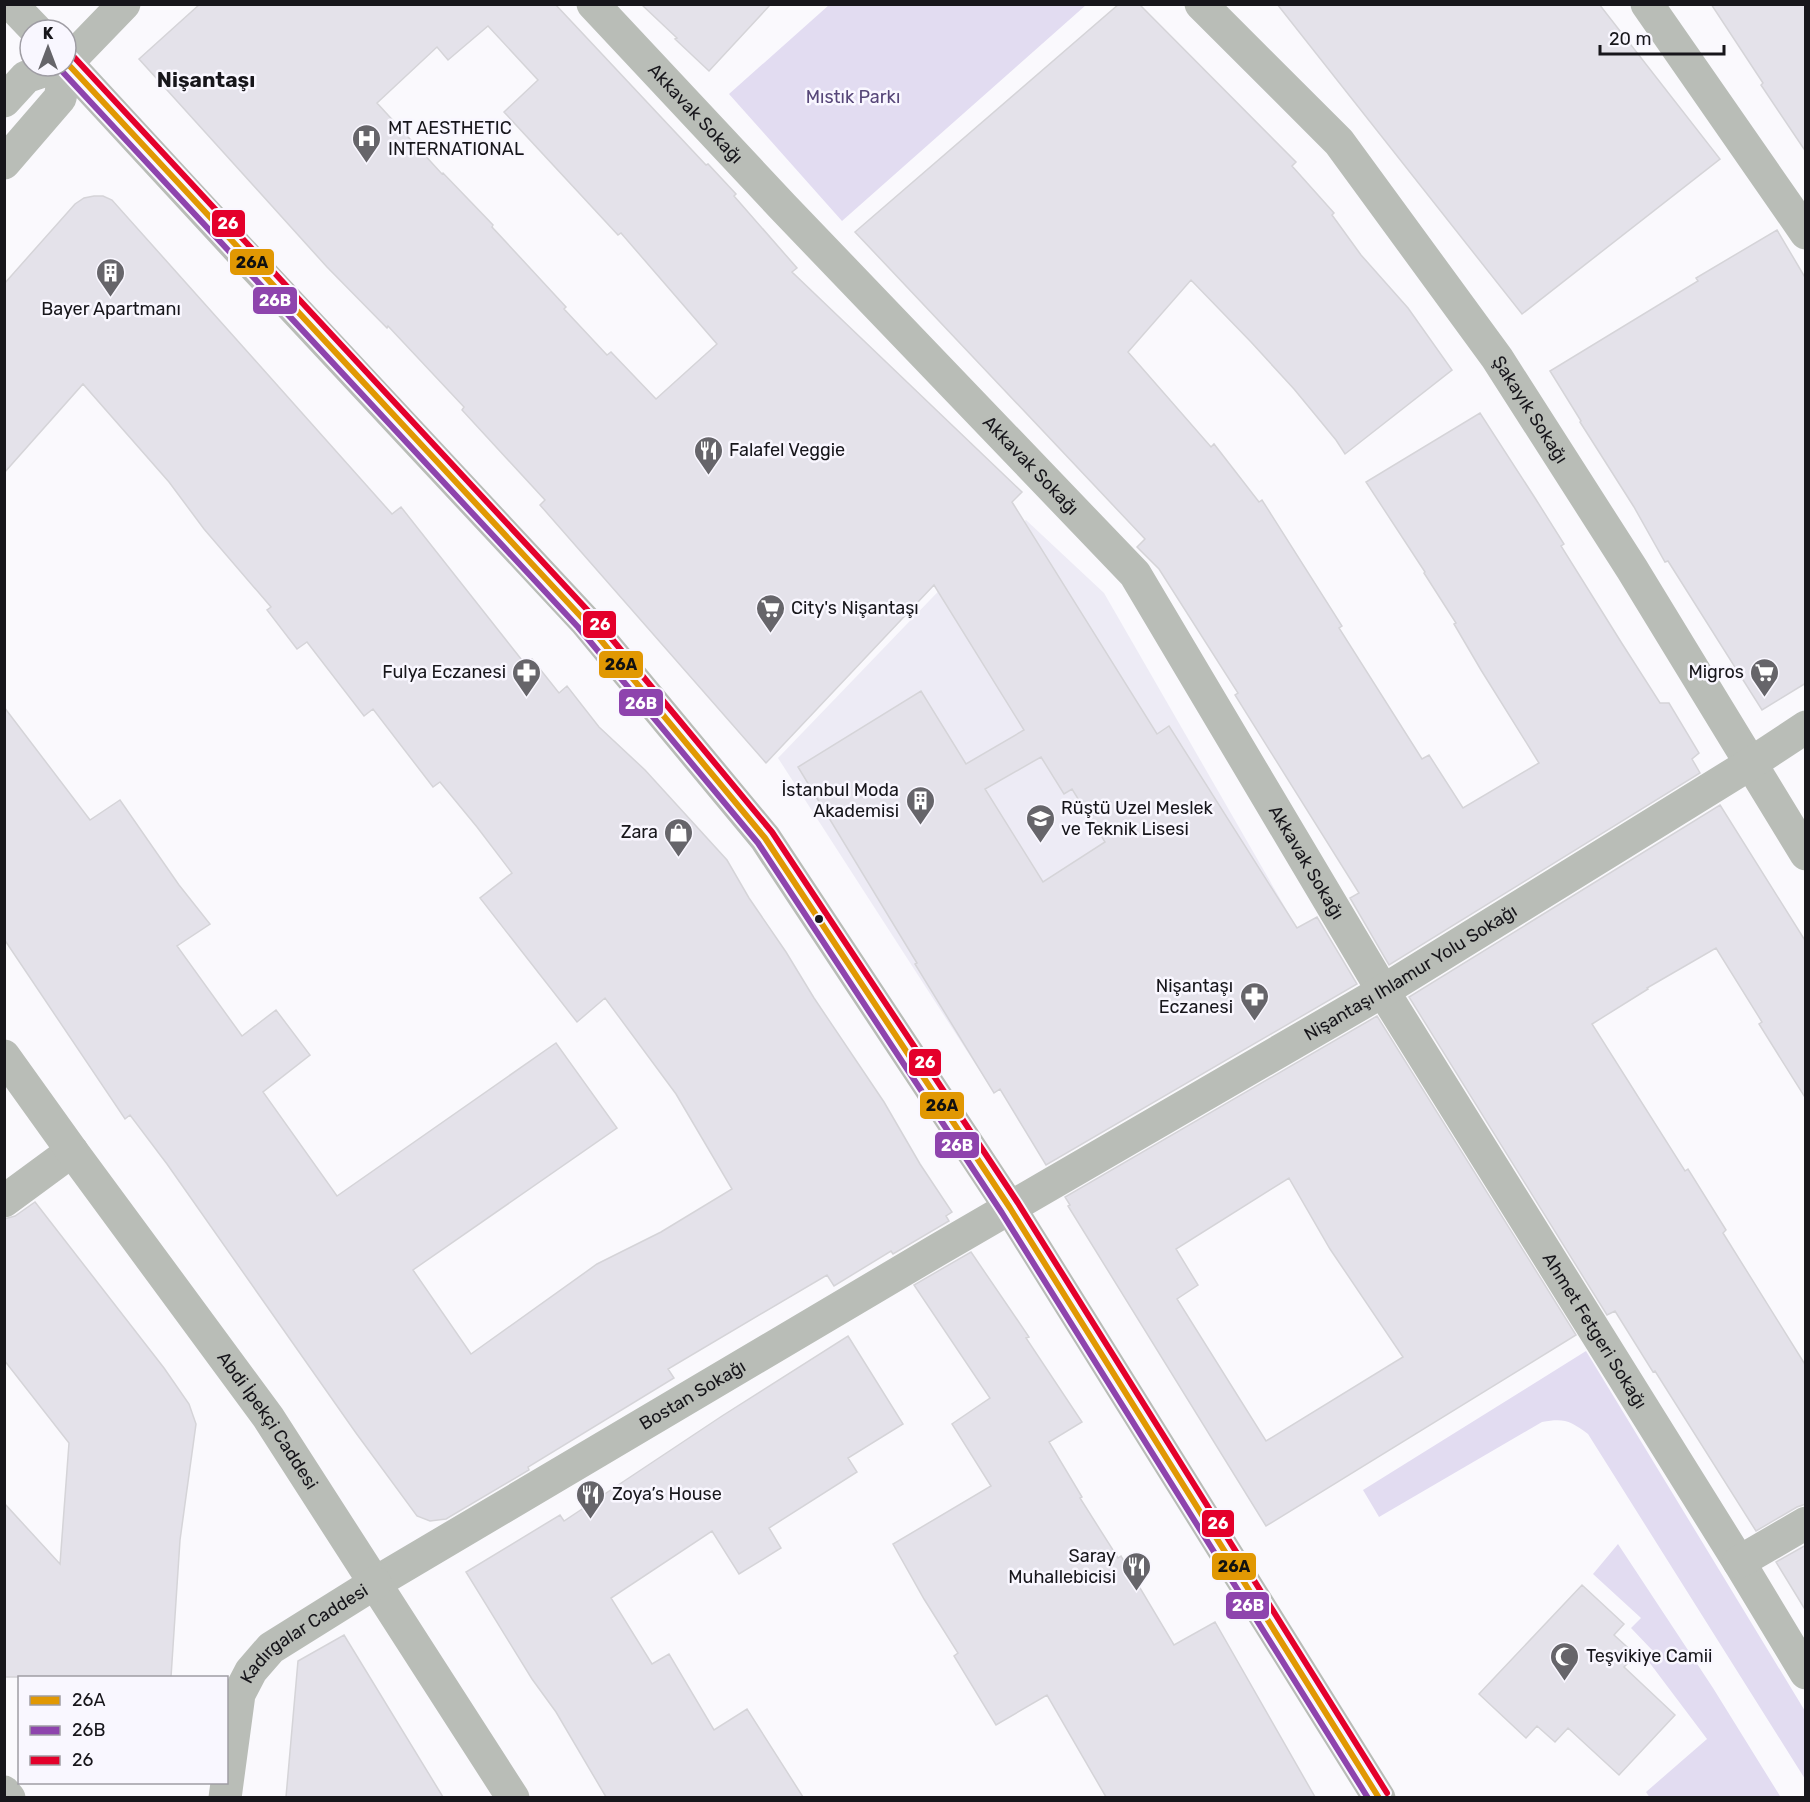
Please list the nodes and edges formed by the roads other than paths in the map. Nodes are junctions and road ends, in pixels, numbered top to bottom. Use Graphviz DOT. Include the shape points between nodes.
graph roads {
  1 [pos="11,4"];
  2 [pos="124,4"];
  3 [pos="593,4"];
  4 [pos="1201,4"];
  5 [pos="1647,4"];
  6 [pos="24,18"];
  7 [pos="78,49"];
  8 [pos="25,78"];
  9 [pos="62,78"];
  10 [pos="78,78"];
  11 [pos="4,101"];
  12 [pos="4,163"];
  13 [pos="1806,233"];
  14 [pos="1806,727"];
  15 [pos="1750,764"];
  16 [pos="1806,854"];
  17 [pos="1383,991"];
  18 [pos="4,1056"];
  19 [pos="72,1151"];
  20 [pos="4,1201"];
  21 [pos="1010,1208"];
  22 [pos="1806,1523"];
  23 [pos="1739,1562"];
  24 [pos="375,1583"];
  25 [pos="1806,1673"];
  26 [pos="228,1775"];
  27 [pos="4,1792"];
  28 [pos="9,1797"];
  29 [pos="513,1797"];
  30 [pos="1379,1797"];
  1 -- 6 [label="street"];
  2 -- 7 [label="street"];
  3 -- 17 [label="street, Akkavak Sokağı" via="1135,574"];
  4 -- 15 [label="street, Şakayık Sokağı" via="1339,142 1497,358"];
  5 -- 13 [label="street"];
  8 -- 11 [label="street"];
  9 -- 12 [label="street" via="60,98"];
  10 -- 21 [label="street" via="585,621 765,838"];
  14 -- 15 [label="street, Nişantaşı Ihlamur Yolu Sokağı"];
  15 -- 16 [label="street, Şakayık Sokağı"];
  15 -- 17 [label="street, Nişantaşı Ihlamur Yolu Sokağı"];
  17 -- 21 [label="street, Nişantaşı Ihlamur Yolu Sokağı"];
  17 -- 23 [label="street, Ahmet Fetgeri Sokağı"];
  18 -- 19 [label="street, Abdi İpekçi Caddesi"];
  19 -- 20 [label="street"];
  19 -- 24 [label="street, Abdi İpekçi Caddesi" via="268,1417"];
  21 -- 24 [label="street, Bostan Sokağı"];
  21 -- 30 [label="street"];
  22 -- 23 [label="street"];
  23 -- 25 [label="street, Ahmet Fetgeri Sokağı"];
  24 -- 26 [label="street, Kadırgalar Caddesi" via="271,1648 251,1671 239,1694"];
  24 -- 29 [label="street, Abdi İpekçi Caddesi"];
  27 -- 28 [label="street"];
}
